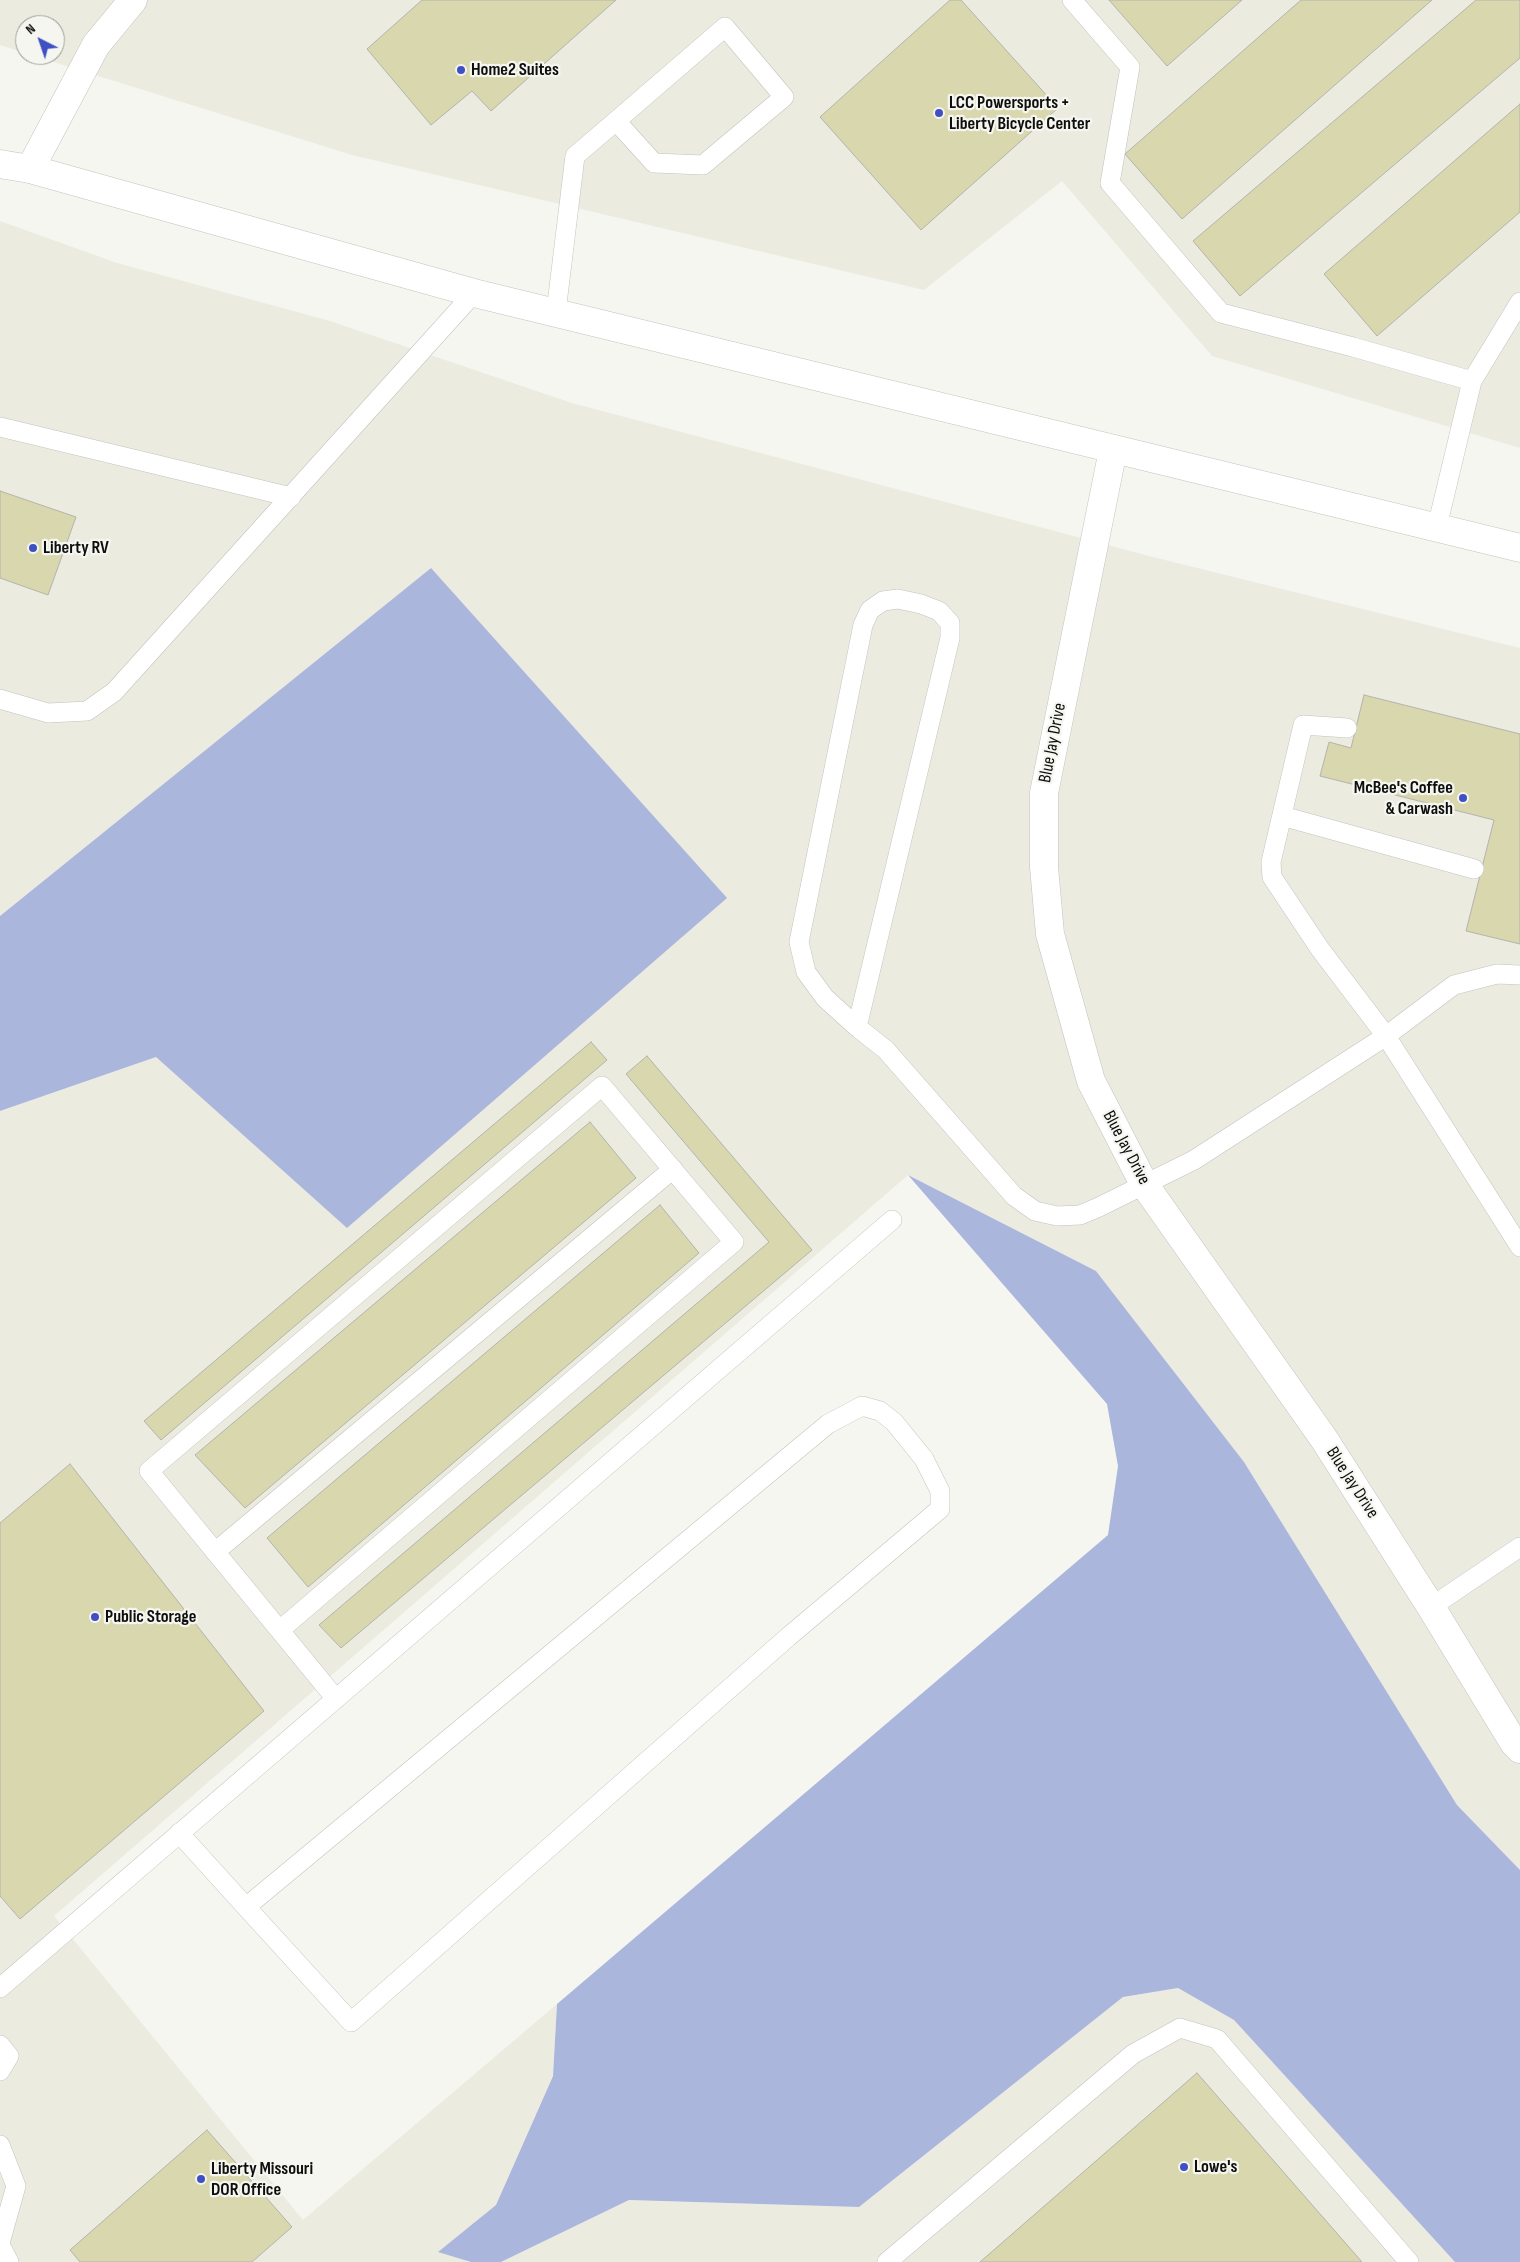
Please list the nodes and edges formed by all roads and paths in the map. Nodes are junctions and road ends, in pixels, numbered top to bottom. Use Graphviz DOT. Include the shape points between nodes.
graph roads {
  1 [pos="133,0"];
  2 [pos="1072,0"];
  3 [pos="616,121"];
  4 [pos="0,146"];
  5 [pos="0,164"];
  6 [pos="30,169"];
  7 [pos="474,293"];
  8 [pos="1520,302"];
  9 [pos="556,312"];
  10 [pos="1472,381"];
  11 [pos="0,427"];
  12 [pos="1112,450"];
  13 [pos="291,497"];
  14 [pos="1437,527"];
  15 [pos="1520,548"];
  16 [pos="0,699"];
  17 [pos="1347,728"];
  18 [pos="1282,816"];
  19 [pos="1474,869"];
  20 [pos="1520,975"];
  21 [pos="857,1027"];
  22 [pos="1386,1036"];
  23 [pos="673,1169"];
  24 [pos="1144,1184"];
  25 [pos="892,1220"];
  26 [pos="1520,1247"];
  27 [pos="1520,1547"];
  28 [pos="216,1552"];
  29 [pos="1431,1607"];
  30 [pos="280,1630"];
  31 [pos="336,1699"];
  32 [pos="1520,1749"];
  33 [pos="179,1833"];
  34 [pos="246,1907"];
  35 [pos="0,1988"];
  36 [pos="0,2044"];
  37 [pos="0,2071"];
  38 [pos="0,2145"];
  39 [pos="0,2244"];
  40 [pos="9,2262"];
  41 [pos="887,2262"];
  42 [pos="1409,2262"];
  1 -- 6 [label="street" via="96,45"];
  2 -- 10 [label="lane" via="1130,67 1110,183 1221,313"];
  3 -- 3 [label="lane" via="654,163 703,165 784,97 725,27"];
  3 -- 9 [label="lane" via="575,156"];
  4 -- 6 [label="street"];
  5 -- 6 [label="street"];
  6 -- 7 [label="street"];
  7 -- 9 [label="street"];
  7 -- 13 [label="lane"];
  8 -- 10 [label="lane"];
  9 -- 12 [label="street"];
  10 -- 14 [label="lane"];
  11 -- 13 [label="lane"];
  12 -- 14 [label="street"];
  12 -- 24 [label="street, Blue Jay Drive" via="1044,794 1044,867 1050,934 1091,1081"];
  13 -- 16 [label="lane" via="114,692 87,711 48,713"];
  14 -- 15 [label="street"];
  17 -- 18 [label="lane" via="1303,725"];
  18 -- 19 [label="lane"];
  18 -- 22 [label="lane" via="1271,862 1272,878 1320,949"];
  20 -- 22 [label="lane" via="1497,974 1454,985"];
  21 -- 21 [label="lane" via="824,998 806,972 799,942 863,625 870,610 883,601 898,599 940,611 950,623 950,638"];
  21 -- 24 [label="lane" via="886,1050 1014,1196 1035,1211 1057,1216 1080,1214"];
  22 -- 24 [label="lane" via="1194,1160"];
  22 -- 26 [label="lane"];
  23 -- 28 [label="lane"];
  23 -- 28 [label="lane" via="602,1086 149,1471"];
  23 -- 30 [label="lane" via="734,1242"];
  24 -- 29 [label="street, Blue Jay Drive" via="1324,1439"];
  25 -- 31 [label="lane"];
  27 -- 29 [label="lane"];
  28 -- 30 [label="lane"];
  29 -- 32 [label="street, Blue Jay Drive"];
  30 -- 31 [label="lane"];
  31 -- 33 [label="lane"];
  33 -- 34 [label="lane"];
  33 -- 35 [label="lane"];
  34 -- 34 [label="lane" via="351,2022 788,1637 940,1509 940,1491 924,1459 894,1422 880,1411 862,1406 828,1424"];
  36 -- 37 [label="lane" via="9,2056"];
  38 -- 39 [label="lane" via="16,2186"];
  39 -- 40 [label="lane"];
  41 -- 42 [label="lane" via="1133,2054 1180,2028 1217,2039"];
}
